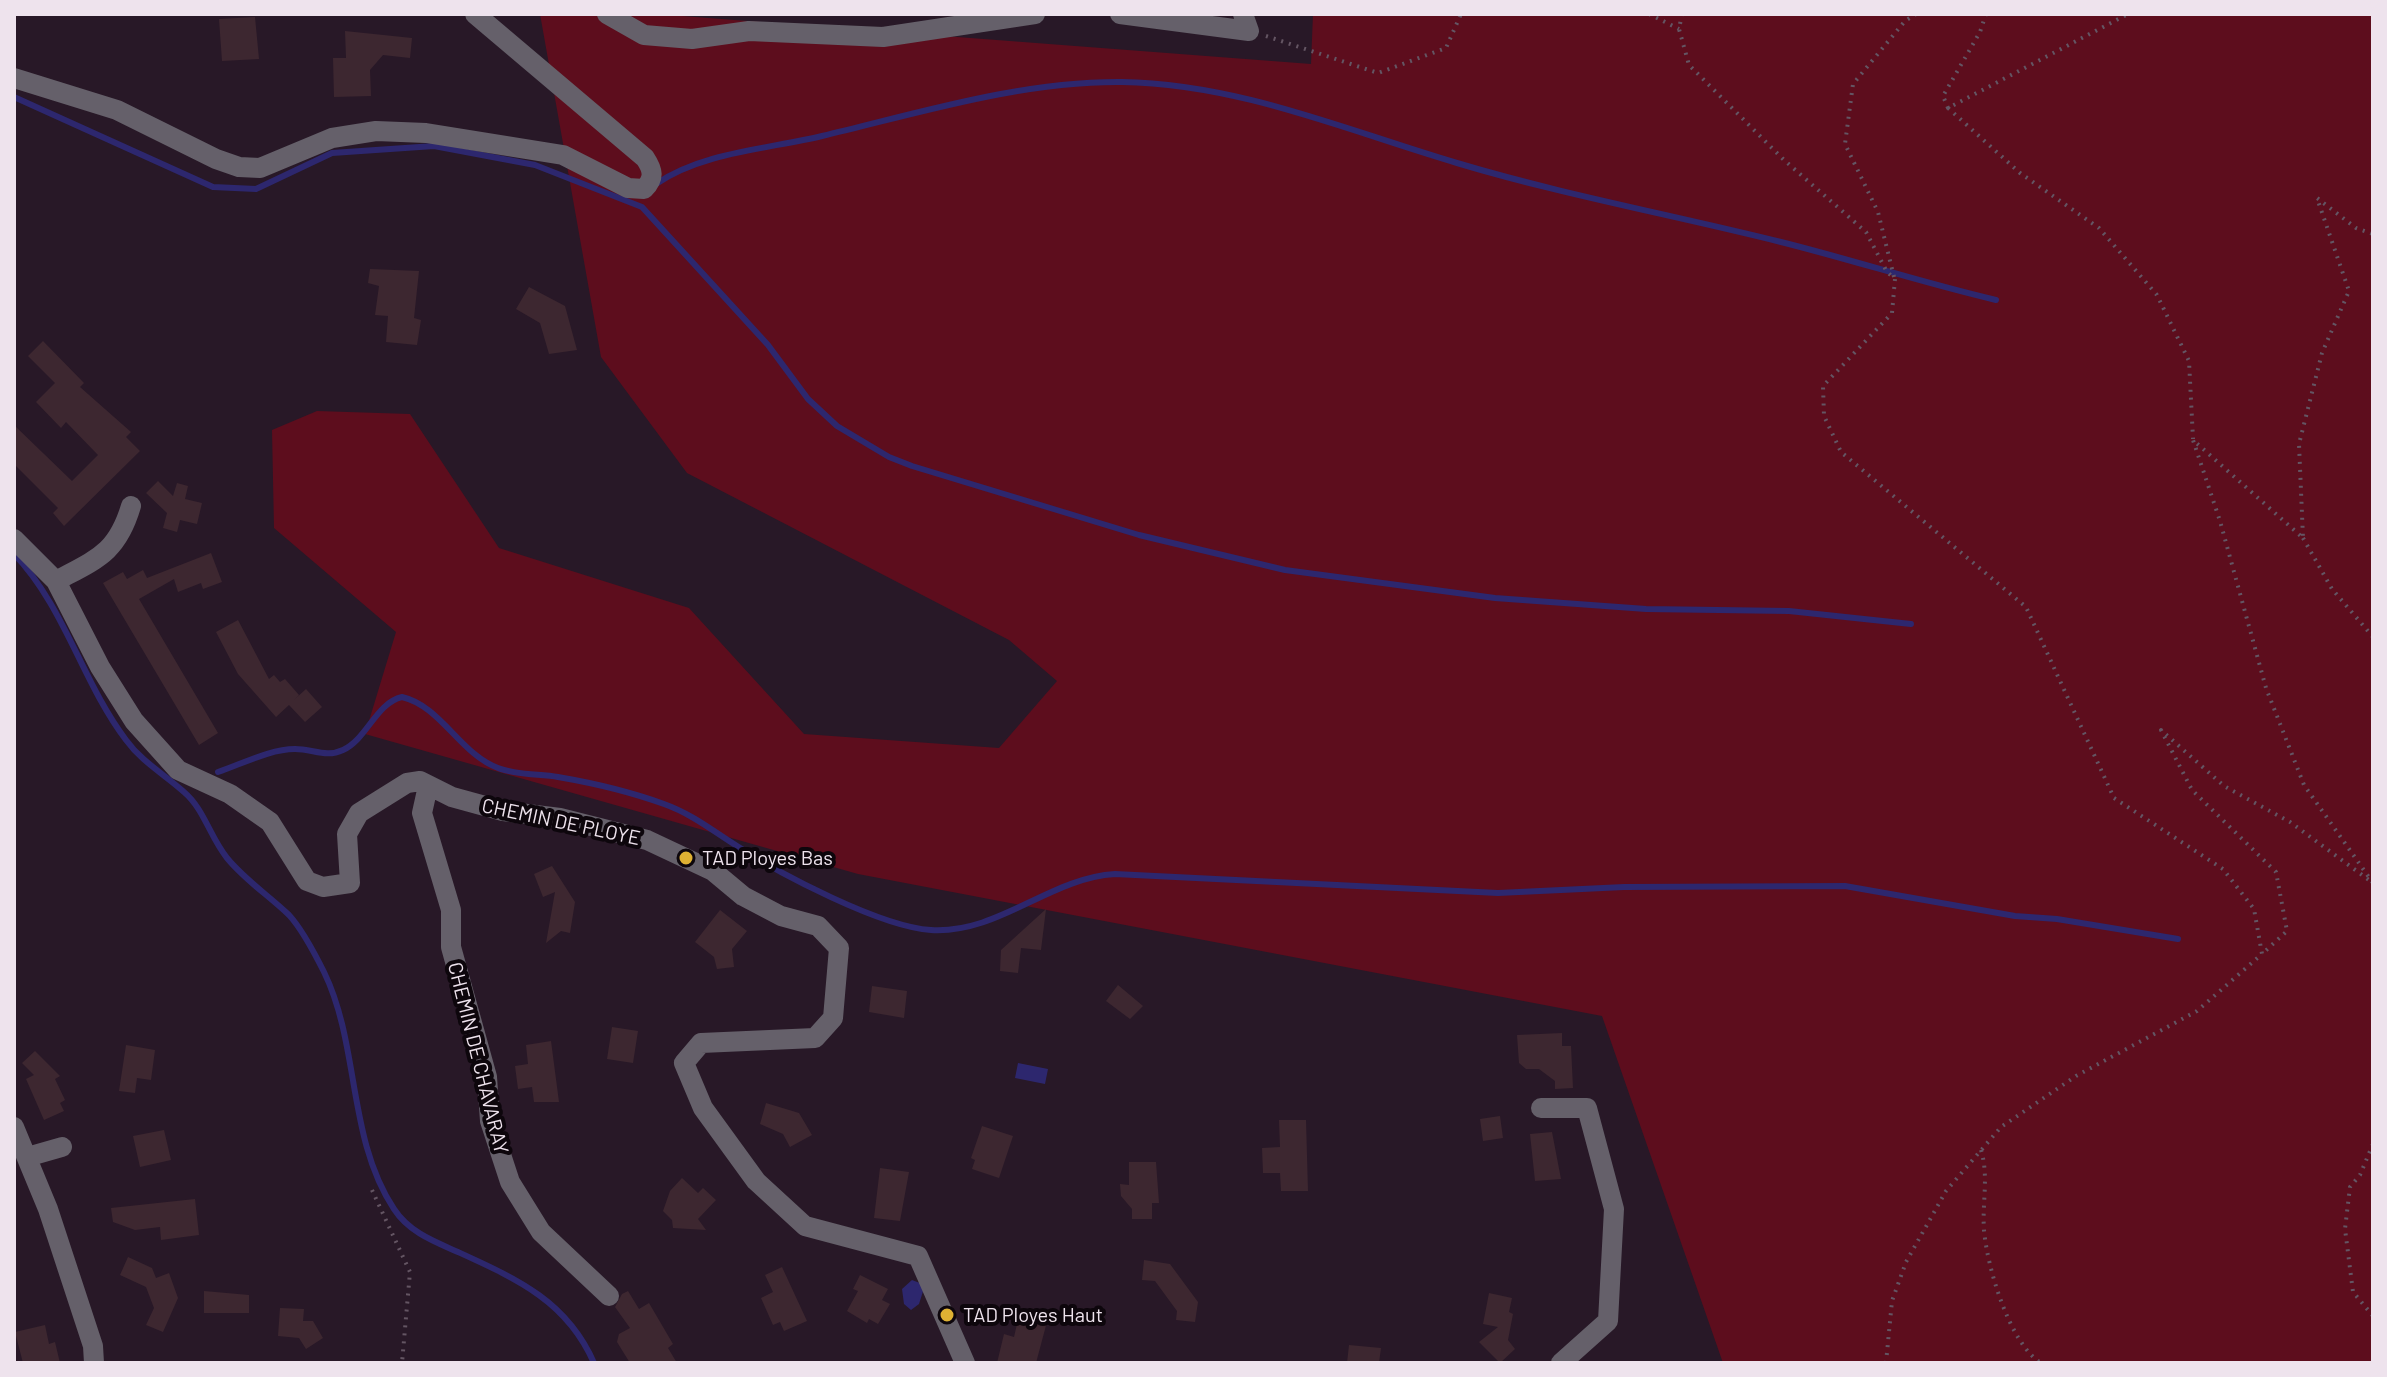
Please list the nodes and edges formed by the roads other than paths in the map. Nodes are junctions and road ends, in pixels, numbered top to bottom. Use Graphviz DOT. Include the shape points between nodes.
graph roads {
  1 [pos="475,14"];
  2 [pos="607,14"];
  3 [pos="1035,14"];
  4 [pos="1120,14"];
  5 [pos="1246,22"];
  6 [pos="14,78"];
  7 [pos="131,506"];
  8 [pos="14,539"];
  9 [pos="56,581"];
  10 [pos="428,786"];
  11 [pos="1541,1108"];
  12 [pos="14,1127"];
  13 [pos="62,1147"];
  14 [pos="27,1157"];
  15 [pos="609,1296"];
  16 [pos="94,1363"];
  17 [pos="965,1363"];
  18 [pos="1561,1363"];
  1 -- 6 [label="street" via="645,158 652,170 644,189 628,188 563,155 414,133 376,131 332,138 260,168 239,167 117,110"];
  2 -- 3 [label="street" via="644,35 692,39 749,31 883,37"];
  4 -- 5 [label="street"];
  7 -- 9 [label="street" via="119,541 105,555"];
  8 -- 9 [label="street"];
  9 -- 10 [label="street" via="134,721 178,770 230,794 270,822 307,881 323,887 350,883 347,834 359,813 407,783"];
  10 -- 15 [label="street, CHEMIN DE CHAVARAY" via="422,813 451,910 451,947 487,1077 490,1121 510,1182 541,1232"];
  10 -- 17 [label="street, CHEMIN DE PLOYE" via="503,811 560,818 647,840 713,871 743,896 781,916 818,926 839,948 833,1018 815,1038 701,1043 684,1063 703,1108 747,1169 805,1226 918,1256"];
  11 -- 18 [label="street" via="1587,1108 1614,1209 1608,1321"];
  12 -- 14 [label="street"];
  13 -- 14 [label="street"];
  14 -- 16 [label="street" via="93,1346"];
}
